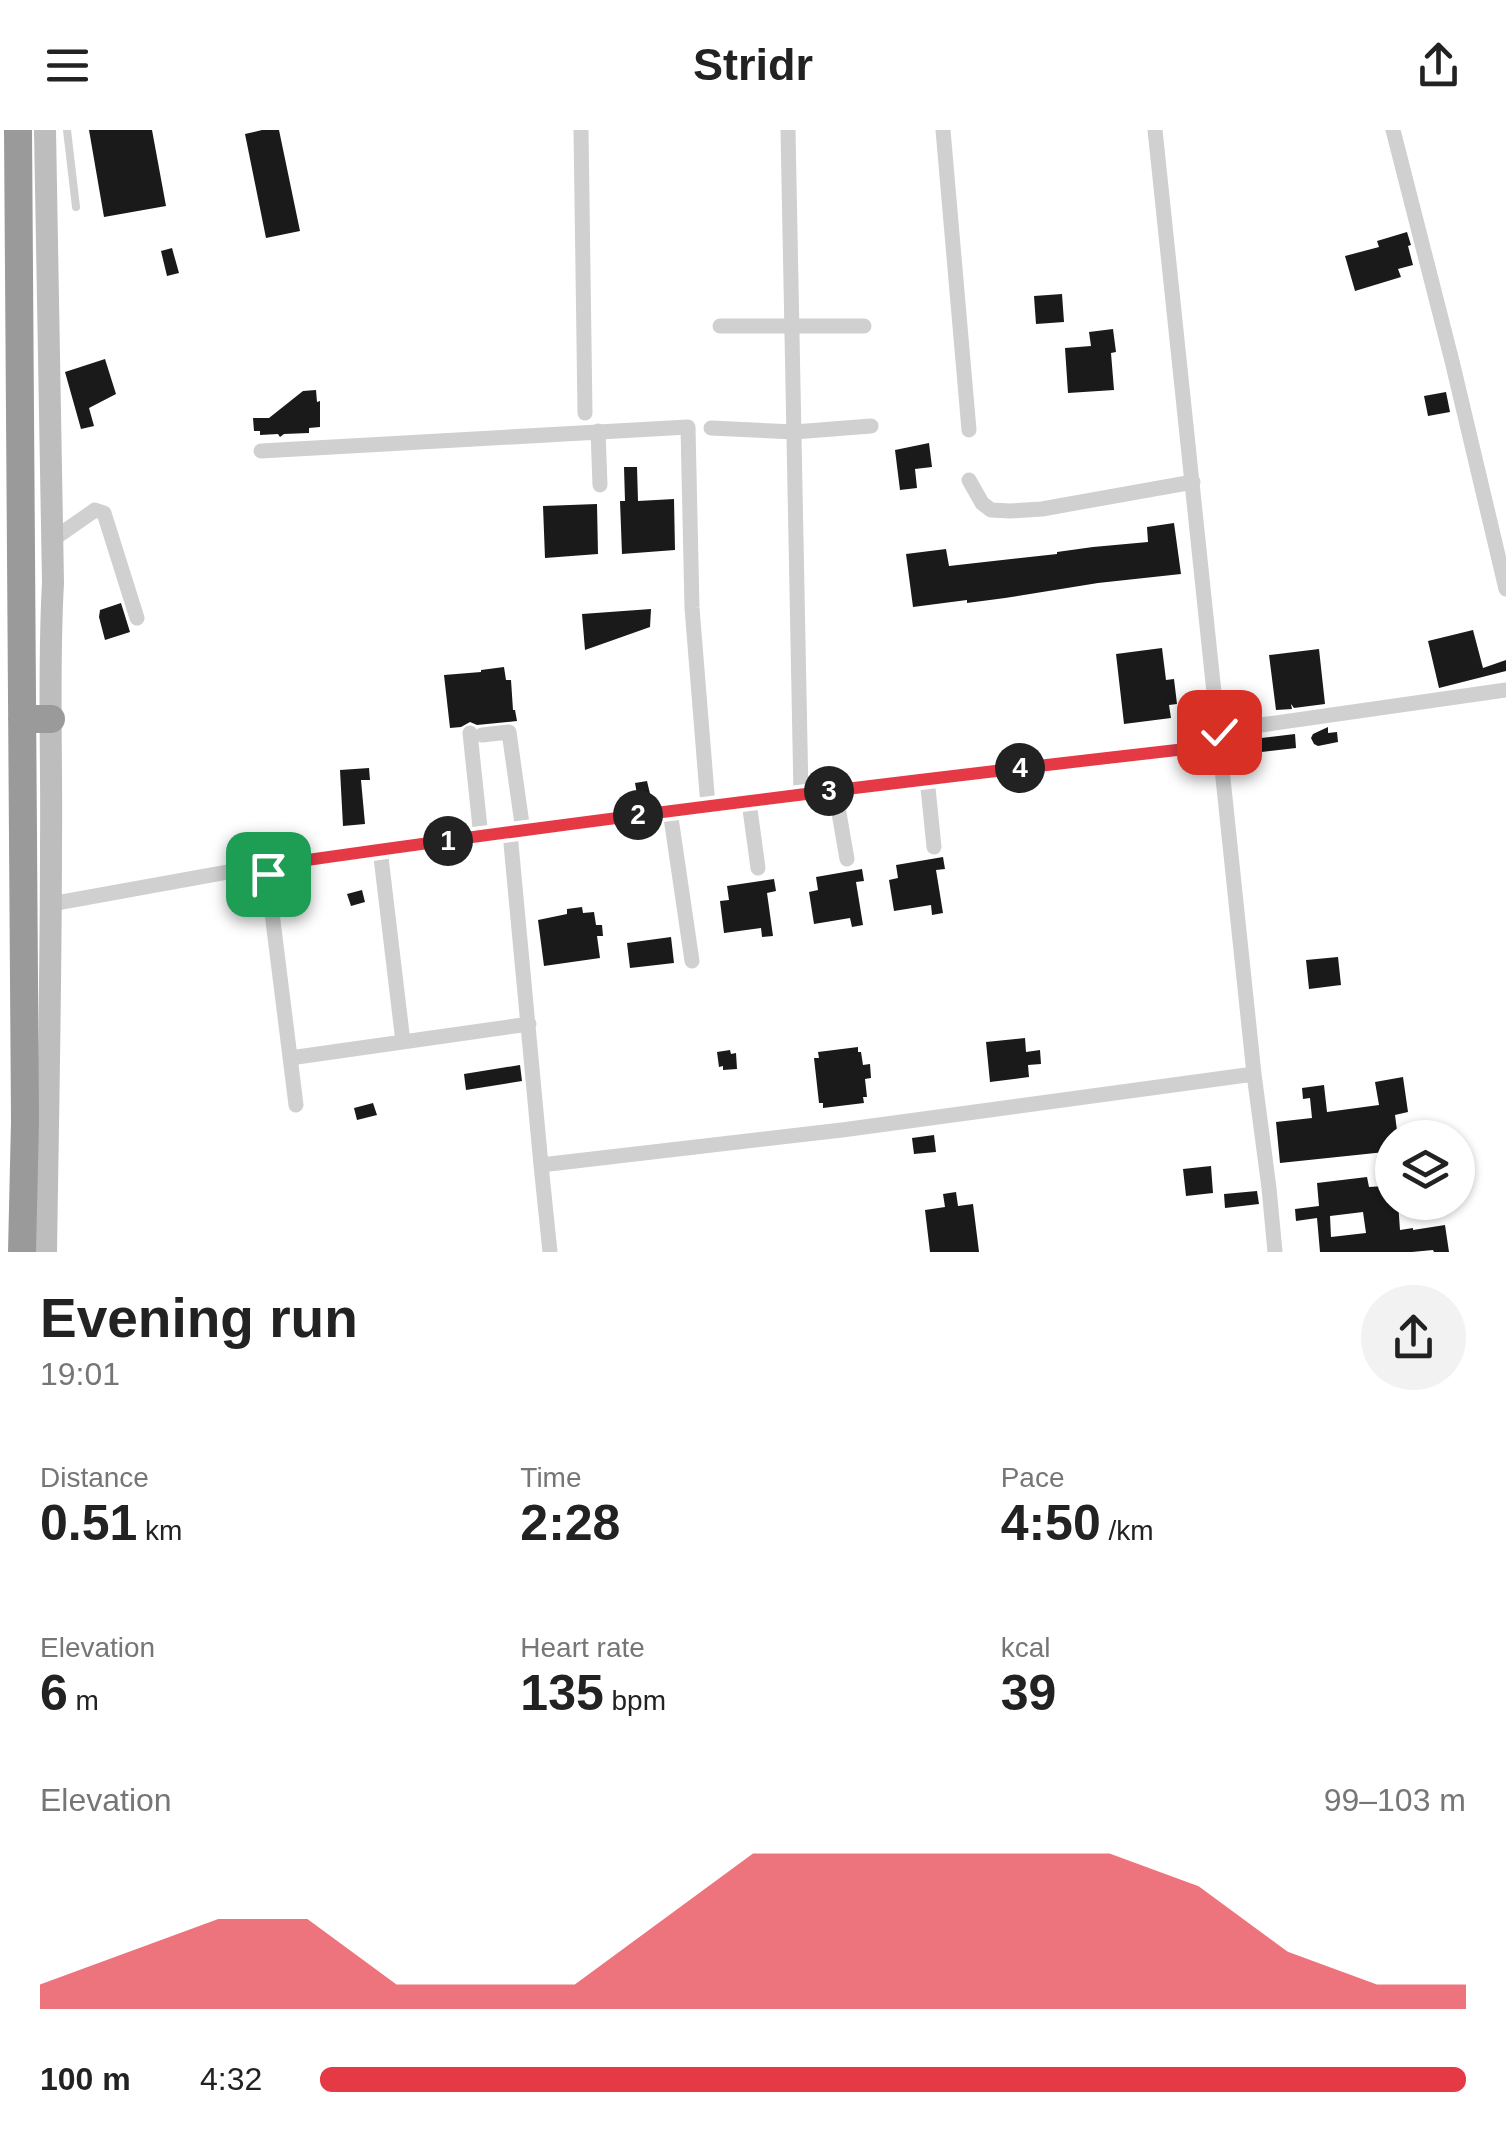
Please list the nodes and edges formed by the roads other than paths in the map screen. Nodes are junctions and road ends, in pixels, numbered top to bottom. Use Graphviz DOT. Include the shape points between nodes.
graph roads {
  1 [pos="18,130"];
  2 [pos="45,130"];
  3 [pos="67,130"];
  4 [pos="581,130"];
  5 [pos="788,130"];
  6 [pos="943,130"];
  7 [pos="1155,130"];
  8 [pos="1392,130"];
  9 [pos="76,207"];
  10 [pos="720,326"];
  11 [pos="792,326"];
  12 [pos="864,326"];
  13 [pos="585,413"];
  14 [pos="871,426"];
  15 [pos="711,428"];
  16 [pos="969,430"];
  17 [pos="598,431"];
  18 [pos="794,432"];
  19 [pos="261,452"];
  20 [pos="970,480"];
  21 [pos="1193,482"];
  22 [pos="600,484"];
  23 [pos="52,540"];
  24 [pos="1506,589"];
  25 [pos="137,618"];
  26 [pos="1506,690"];
  27 [pos="22,719"];
  28 [pos="51,719"];
  29 [pos="1220,738"];
  30 [pos="926,778"];
  31 [pos="836,790"];
  32 [pos="801,795"];
  33 [pos="749,802"];
  34 [pos="708,806"];
  35 [pos="670,811"];
  36 [pos="516,832"];
  37 [pos="481,837"];
  38 [pos="934,846"];
  39 [pos="380,849"];
  40 [pos="847,860"];
  41 [pos="266,866"];
  42 [pos="758,868"];
  43 [pos="51,904"];
  44 [pos="692,961"];
  45 [pos="530,1024"];
  46 [pos="403,1042"];
  47 [pos="290,1058"];
  48 [pos="1254,1074"];
  49 [pos="296,1105"];
  50 [pos="541,1165"];
  51 [pos="22,1252"];
  52 [pos="46,1252"];
  53 [pos="550,1252"];
  54 [pos="1275,1252"];
  1 -- 27 [label="highway"];
  2 -- 23 [label="street"];
  3 -- 9 [label="lane"];
  4 -- 13 [label="street"];
  5 -- 11 [label="street"];
  6 -- 16 [label="street"];
  7 -- 21 [label="street"];
  8 -- 24 [label="street"];
  10 -- 11 [label="street"];
  11 -- 12 [label="street"];
  11 -- 18 [label="street"];
  14 -- 18 [label="street"];
  15 -- 18 [label="street"];
  17 -- 19 [label="street"];
  17 -- 22 [label="street"];
  17 -- 34 [label="street" via="688,426 692,608"];
  18 -- 32 [label="street"];
  20 -- 21 [label="street" via="982,504 1010,511"];
  21 -- 29 [label="street"];
  23 -- 25 [label="street" via="95,510 104,513"];
  23 -- 28 [label="street"];
  26 -- 29 [label="street"];
  27 -- 28 [label="highway"];
  27 -- 51 [label="highway"];
  28 -- 43 [label="street"];
  29 -- 30 [label="street"];
  29 -- 48 [label="street"];
  30 -- 31 [label="street"];
  30 -- 38 [label="street"];
  31 -- 32 [label="street"];
  31 -- 40 [label="street"];
  32 -- 33 [label="street"];
  33 -- 34 [label="street"];
  33 -- 42 [label="street"];
  34 -- 35 [label="street"];
  35 -- 36 [label="street"];
  35 -- 44 [label="street"];
  36 -- 37 [label="street"];
  36 -- 37 [label="street" via="508,732 476,734"];
  36 -- 45 [label="street"];
  37 -- 39 [label="street"];
  39 -- 41 [label="street"];
  39 -- 46 [label="street"];
  41 -- 43 [label="street"];
  41 -- 47 [label="street"];
  43 -- 52 [label="street"];
  45 -- 46 [label="street"];
  45 -- 50 [label="street"];
  46 -- 47 [label="street"];
  47 -- 49 [label="street"];
  48 -- 50 [label="street"];
  48 -- 54 [label="street"];
  50 -- 53 [label="street"];
}
